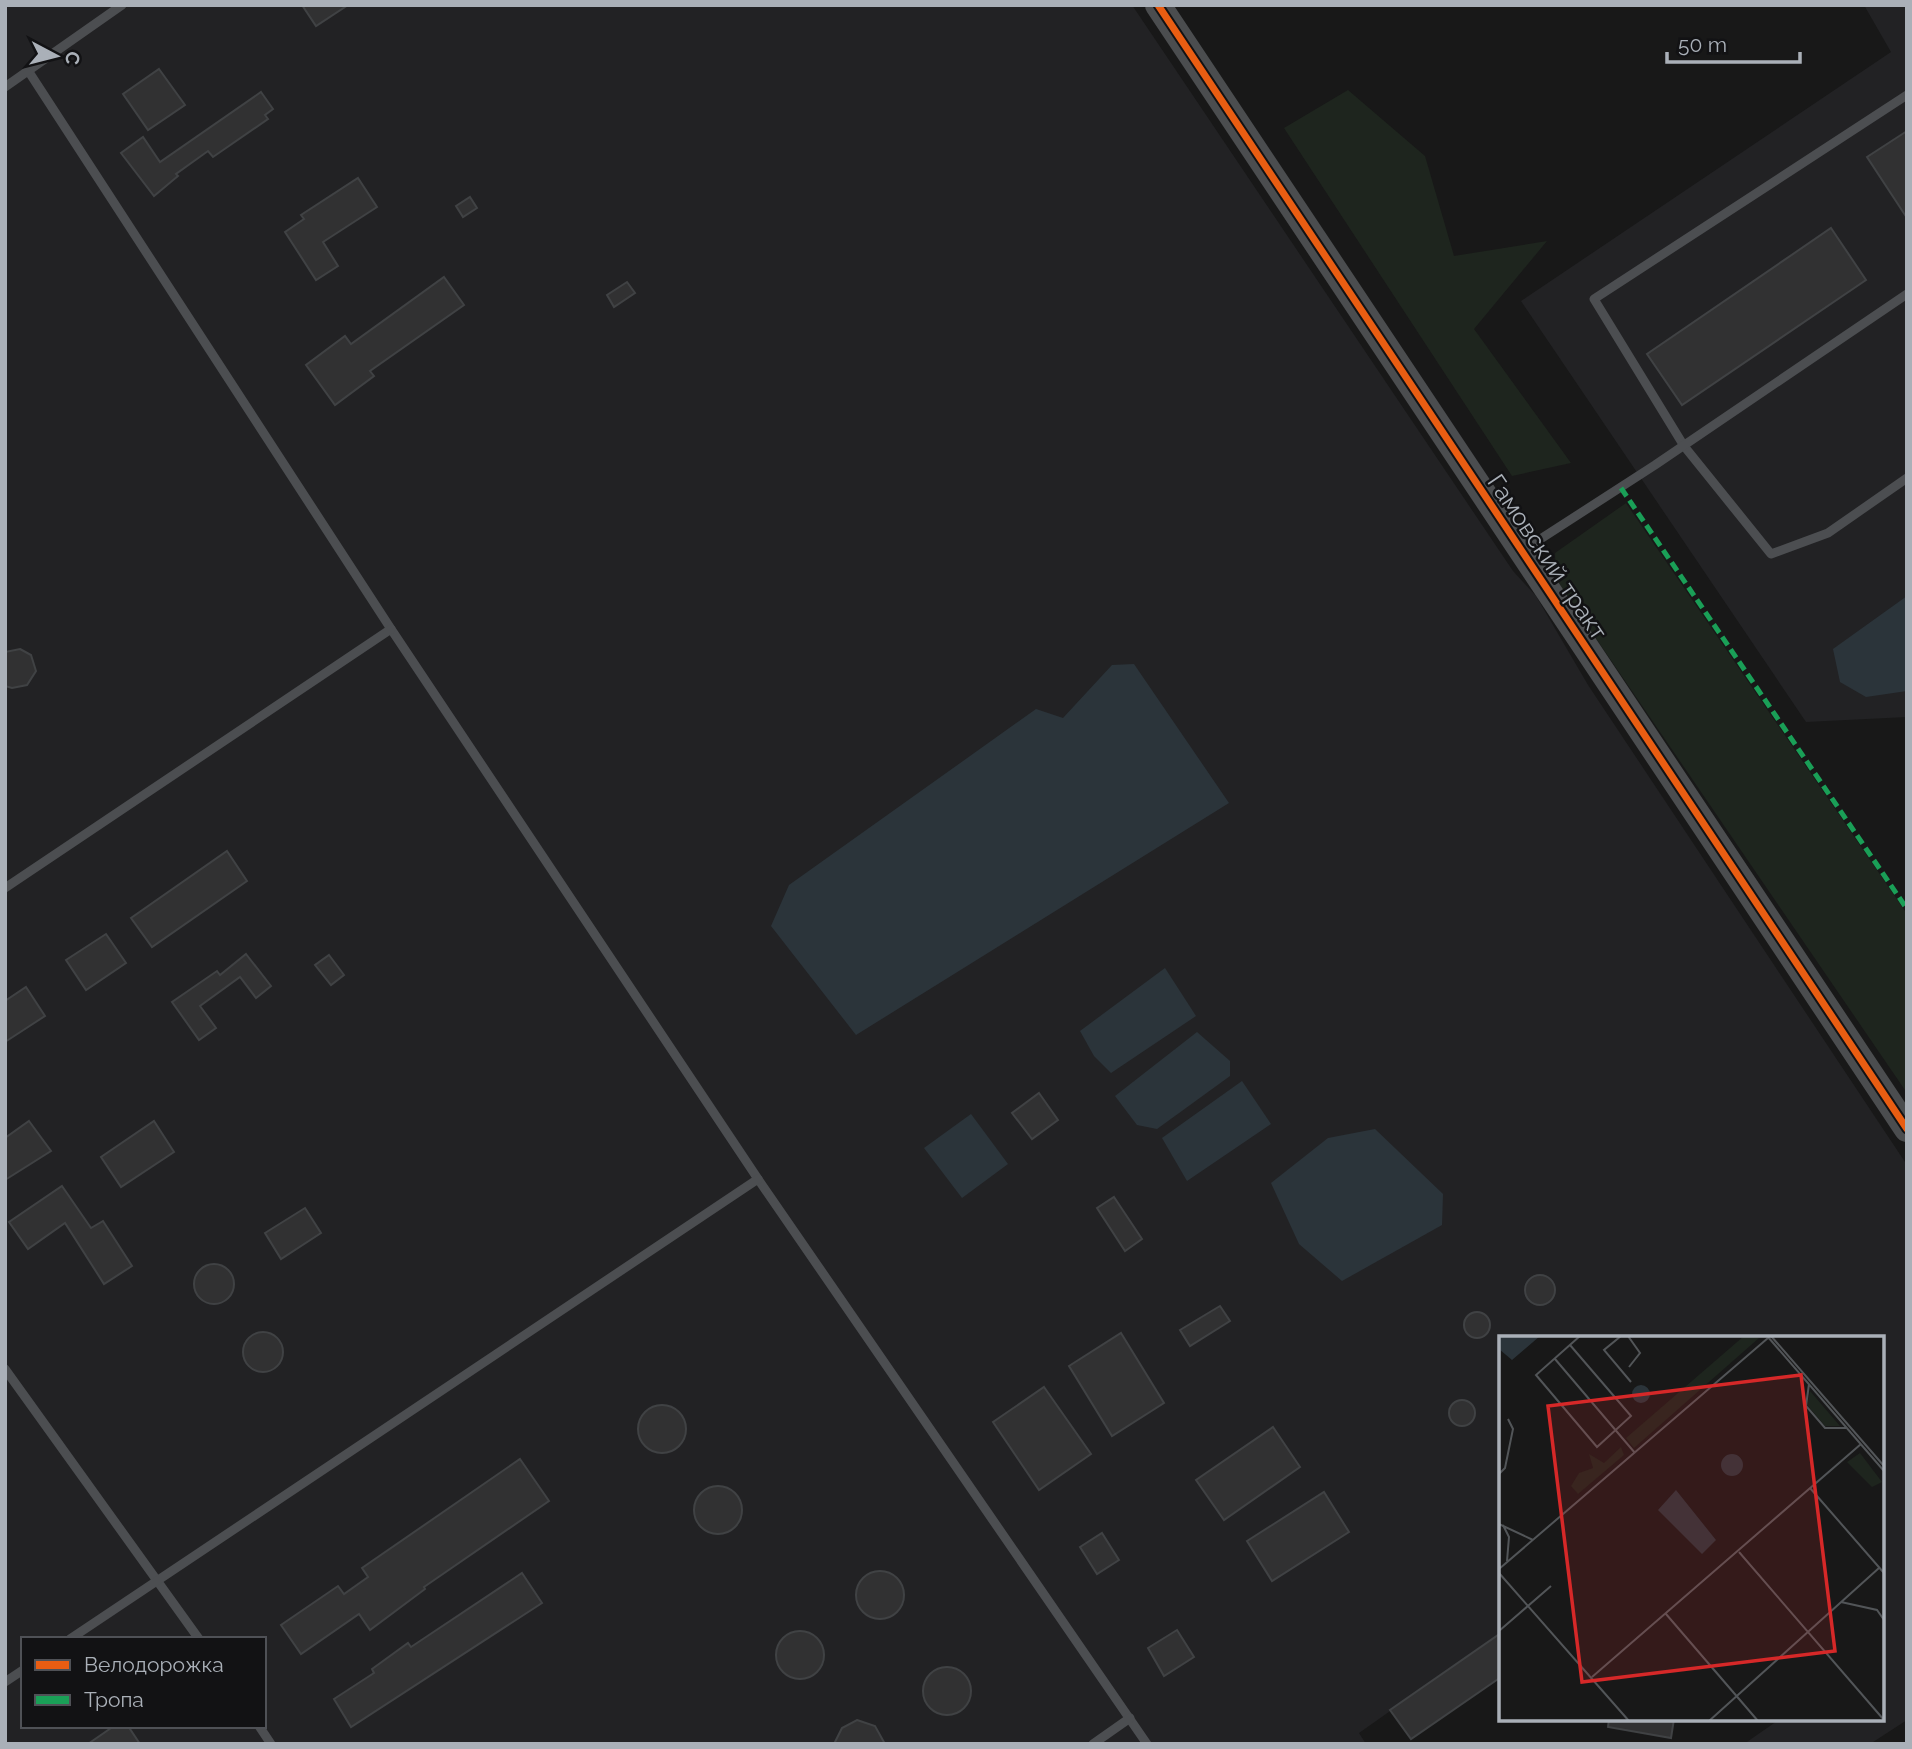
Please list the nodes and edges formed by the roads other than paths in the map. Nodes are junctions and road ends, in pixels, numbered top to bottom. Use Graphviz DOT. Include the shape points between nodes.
graph roads {
  1 [pos="122,5"];
  2 [pos="1158,5"];
  3 [pos="29,72"];
  4 [pos="5,87"];
  5 [pos="1907,95"];
  6 [pos="1907,294"];
  7 [pos="1684,446"];
  8 [pos="1907,478"];
  9 [pos="1520,552"];
  10 [pos="391,629"];
  11 [pos="5,888"];
  12 [pos="1907,1129"];
  13 [pos="758,1179"];
  14 [pos="5,1369"];
  15 [pos="159,1580"];
  16 [pos="73,1637"];
  17 [pos="198,1637"];
  18 [pos="21,1671"];
  19 [pos="5,1682"];
  20 [pos="1130,1718"];
  21 [pos="260,1728"];
  22 [pos="271,1744"];
  23 [pos="1093,1744"];
  24 [pos="1147,1744"];
  1 -- 3 [label="lane"];
  2 -- 9 [label="street, Гамовский тракт"];
  3 -- 4 [label="lane"];
  3 -- 10 [label="lane"];
  5 -- 7 [label="lane" via="1594,299"];
  6 -- 7 [label="lane"];
  7 -- 8 [label="lane" via="1771,554 1828,533"];
  7 -- 9 [label="lane"];
  9 -- 12 [label="street, Гамовский тракт"];
  10 -- 11 [label="lane"];
  10 -- 13 [label="lane"];
  13 -- 15 [label="lane"];
  13 -- 20 [label="lane"];
  14 -- 15 [label="lane"];
  15 -- 16 [label="lane"];
  15 -- 17 [label="lane"];
  18 -- 19 [label="lane"];
  20 -- 23 [label="lane"];
  20 -- 24 [label="lane"];
  21 -- 22 [label="lane"];
}
